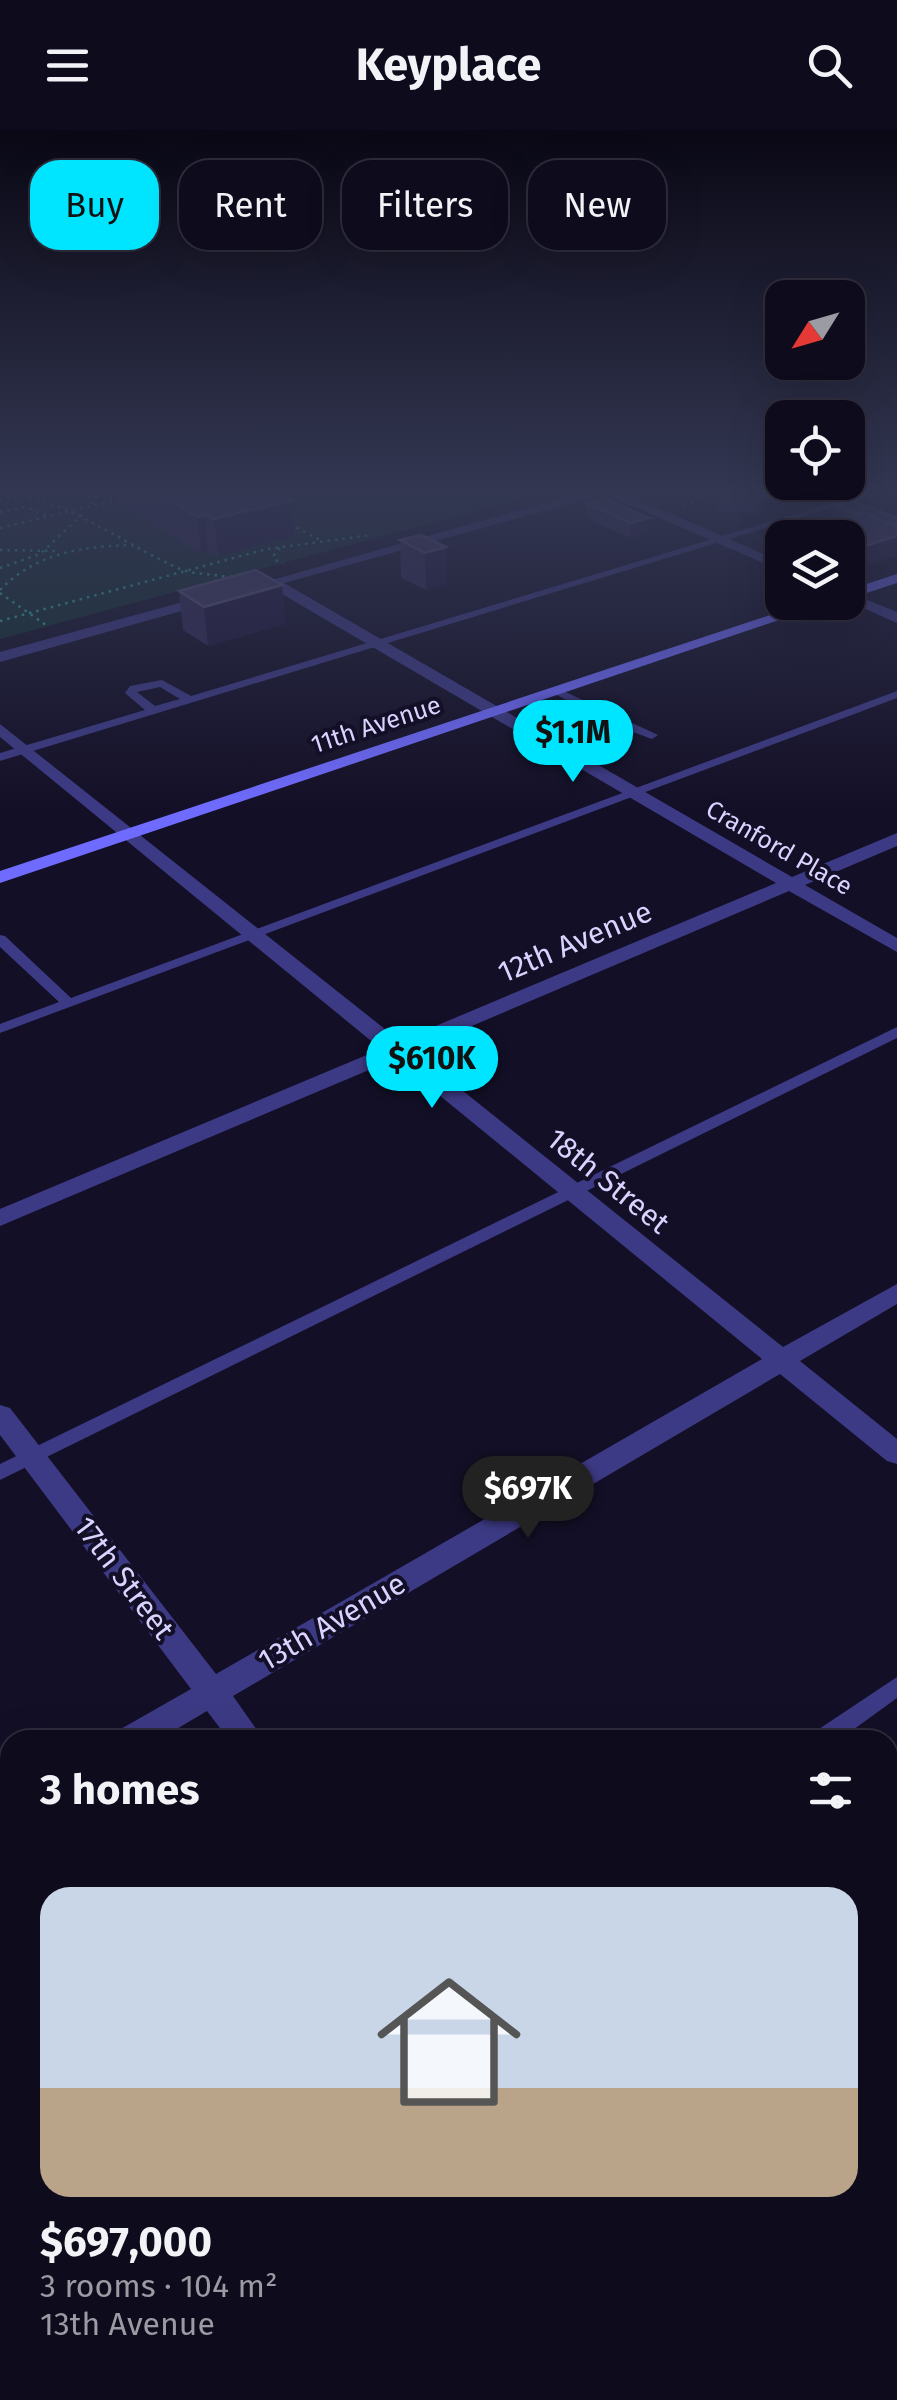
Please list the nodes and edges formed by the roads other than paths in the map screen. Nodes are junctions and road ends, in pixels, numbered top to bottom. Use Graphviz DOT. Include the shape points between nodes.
graph roads {
  1 [pos="209,597"];
  2 [pos="298,597"];
  3 [pos="533,597"];
  4 [pos="865,604"];
  5 [pos="897,618"];
  6 [pos="771,620"];
  7 [pos="378,644"];
  8 [pos="0,657"];
  9 [pos="558,691"];
  10 [pos="897,694"];
  11 [pos="190,700"];
  12 [pos="154,711"];
  13 [pos="495,712"];
  14 [pos="0,729"];
  15 [pos="652,735"];
  16 [pos="25,750"];
  17 [pos="0,757"];
  18 [pos="634,793"];
  19 [pos="128,834"];
  20 [pos="897,839"];
  21 [pos="0,876"];
  22 [pos="790,884"];
  23 [pos="254,934"];
  24 [pos="0,939"];
  25 [pos="897,946"];
  26 [pos="68,1003"];
  27 [pos="0,1029"];
  28 [pos="897,1032"];
  29 [pos="398,1050"];
  30 [pos="573,1192"];
  31 [pos="0,1218"];
  32 [pos="897,1293"];
  33 [pos="781,1360"];
  34 [pos="0,1415"];
  35 [pos="897,1454"];
  36 [pos="32,1457"];
  37 [pos="0,1473"];
  38 [pos="897,1686"];
  39 [pos="211,1692"];
  40 [pos="147,1730"];
  41 [pos="240,1730"];
  42 [pos="836,1730"];
  1 -- 8 [label="street"];
  2 -- 7 [label="street, Cranford Place"];
  3 -- 7 [label="lane"];
  4 -- 5 [label="street"];
  6 -- 9 [label="main road, 11th Avenue"];
  7 -- 11 [label="lane"];
  7 -- 13 [label="street, Cranford Place"];
  9 -- 13 [label="main road, 11th Avenue"];
  9 -- 15 [label="lane"];
  10 -- 18 [label="lane"];
  11 -- 12 [label="lane"];
  11 -- 12 [label="lane" via="162,683 134,688 131,694"];
  12 -- 16 [label="lane"];
  13 -- 18 [label="street, Cranford Place"];
  13 -- 19 [label="main road, 11th Avenue"];
  14 -- 16 [label="street, 18th Street"];
  16 -- 17 [label="lane"];
  16 -- 19 [label="street, 18th Street"];
  18 -- 22 [label="street, Cranford Place"];
  18 -- 23 [label="lane"];
  19 -- 21 [label="main road, 11th Avenue"];
  19 -- 23 [label="street, 18th Street"];
  20 -- 22 [label="street, 12th Avenue"];
  22 -- 25 [label="street, Cranford Place"];
  22 -- 29 [label="street, 12th Avenue"];
  23 -- 26 [label="lane"];
  23 -- 29 [label="street, 18th Street"];
  24 -- 26 [label="lane"];
  26 -- 27 [label="lane"];
  28 -- 30 [label="lane"];
  29 -- 30 [label="street, 18th Street"];
  29 -- 31 [label="street, 12th Avenue"];
  30 -- 33 [label="street, 18th Street"];
  30 -- 36 [label="lane"];
  32 -- 33 [label="street, 13th Avenue"];
  33 -- 35 [label="street, 18th Street"];
  33 -- 39 [label="street, 13th Avenue"];
  34 -- 36 [label="street, 17th Street"];
  36 -- 37 [label="lane"];
  36 -- 39 [label="street, 17th Street"];
  38 -- 42 [label="lane"];
  39 -- 40 [label="street, 13th Avenue"];
  39 -- 41 [label="street, 17th Street"];
}
